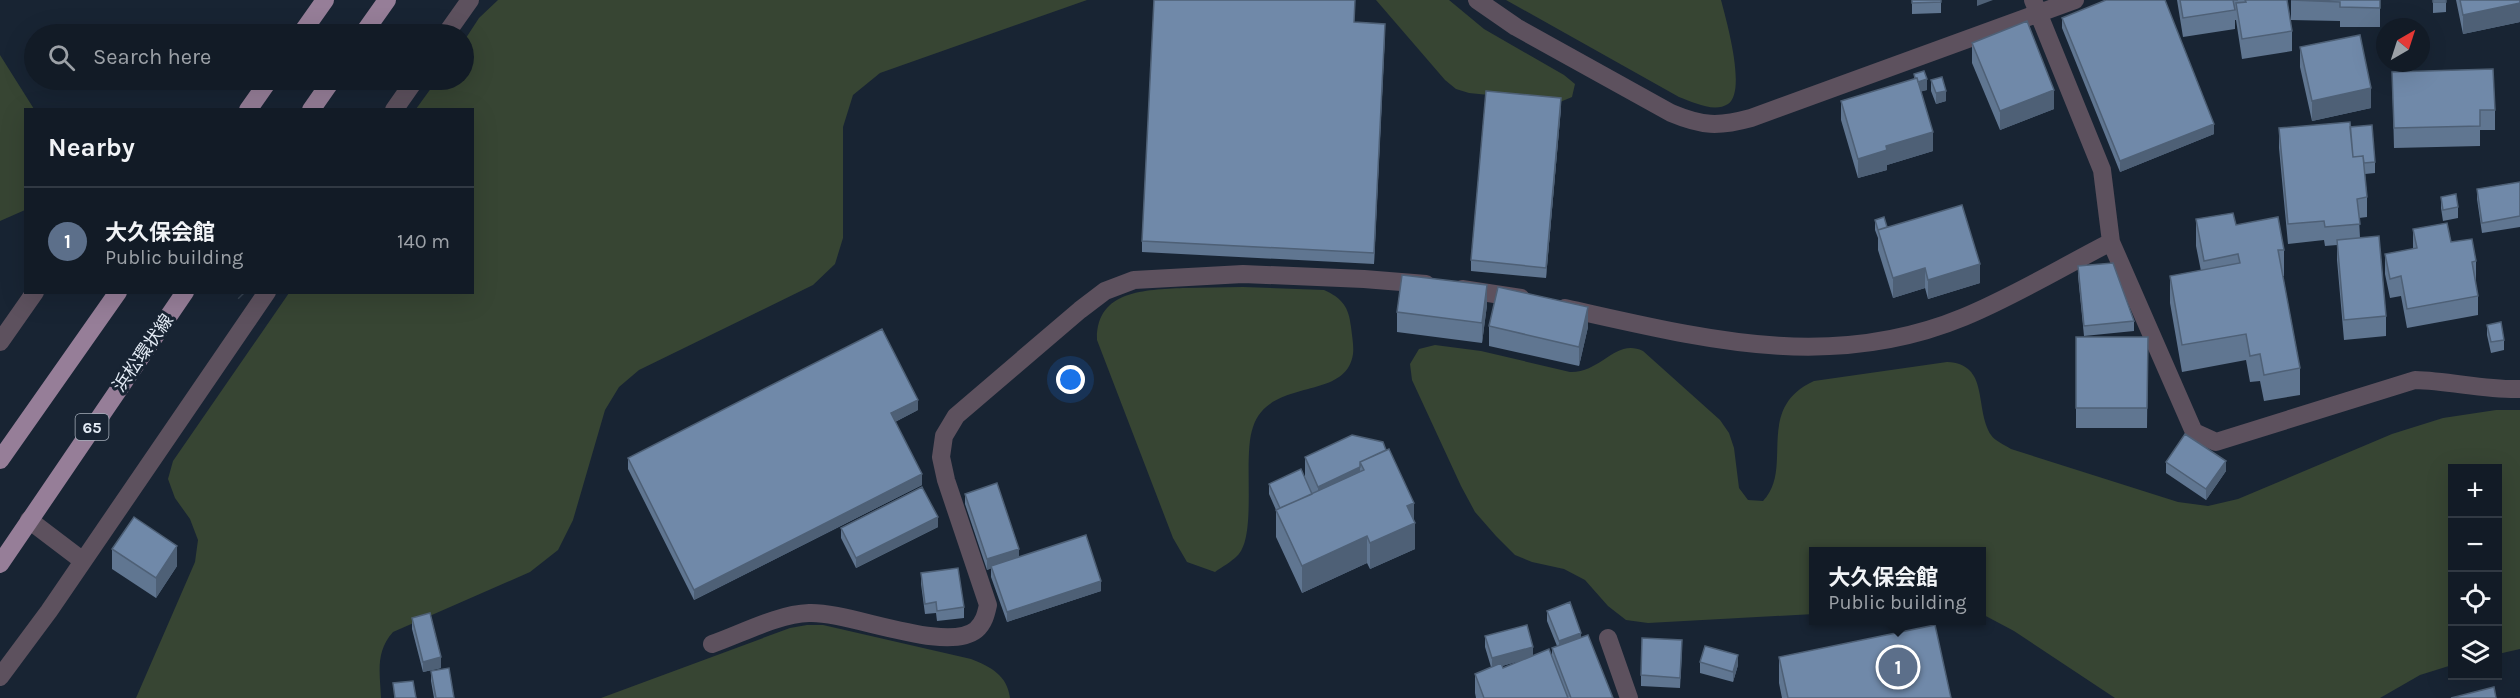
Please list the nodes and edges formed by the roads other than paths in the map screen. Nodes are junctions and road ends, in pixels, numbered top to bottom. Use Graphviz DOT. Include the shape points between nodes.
graph roads {
  1 [pos="325,0"];
  2 [pos="387,0"];
  3 [pos="470,0"];
  4 [pos="1477,0"];
  5 [pos="2075,0"];
  6 [pos="2036,7"];
  7 [pos="308,24"];
  8 [pos="370,24"];
  9 [pos="453,24"];
  10 [pos="262,90"];
  11 [pos="325,90"];
  12 [pos="408,90"];
  13 [pos="249,108"];
  14 [pos="312,108"];
  15 [pos="395,108"];
  16 [pos="2111,242"];
  17 [pos="34,294"];
  18 [pos="117,294"];
  19 [pos="184,294"];
  20 [pos="257,296"];
  21 [pos="0,342"];
  22 [pos="2520,388"];
  23 [pos="0,460"];
  24 [pos="29,520"];
  25 [pos="83,561"];
  26 [pos="0,564"];
  27 [pos="1608,638"];
  28 [pos="712,644"];
  29 [pos="0,677"];
  30 [pos="1629,698"];
  1 -- 7 [label="main road"];
  2 -- 8 [label="main road"];
  3 -- 9 [label="street"];
  4 -- 6 [label="street" via="1516,27 1671,113 1696,124 1725,126"];
  5 -- 6 [label="street"];
  6 -- 16 [label="street" via="2102,170"];
  10 -- 13 [label="main road"];
  11 -- 14 [label="main road"];
  12 -- 15 [label="street"];
  16 -- 22 [label="street" via="2194,432 2216,442 2415,380"];
  16 -- 28 [label="street" via="1963,317 1929,329 1861,344 1797,348 1742,344 1502,294 1430,284 1243,274 1134,280 1105,291 1080,310 956,416 944,436 941,457 946,480 988,605 975,631 959,636 928,636 824,613 806,613"];
  17 -- 21 [label="street"];
  18 -- 23 [label="main road"];
  19 -- 24 [label="main road, 浜松環状線 / 65"];
  20 -- 25 [label="street"];
  24 -- 25 [label="street"];
  24 -- 26 [label="main road, 浜松環状線 / 65"];
  25 -- 29 [label="street"];
  27 -- 30 [label="street"];
}
